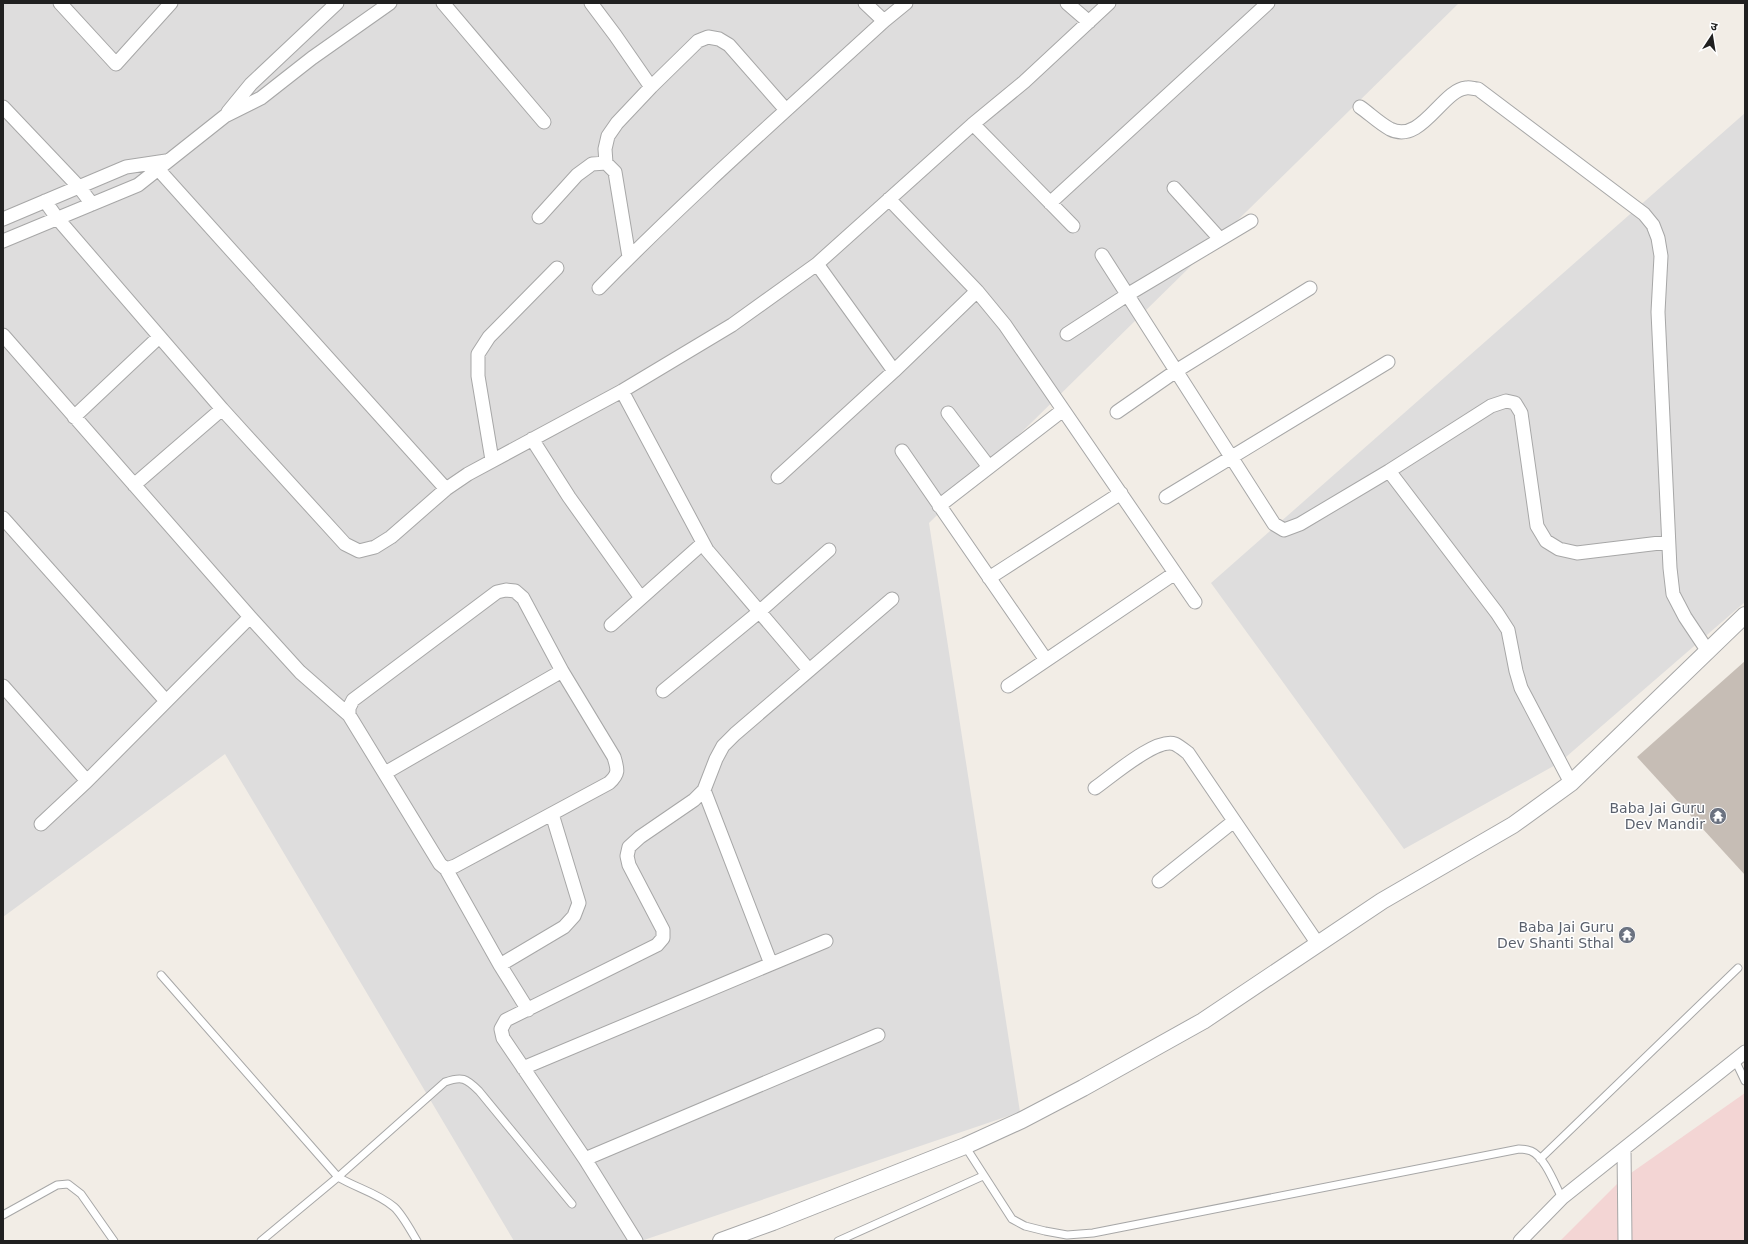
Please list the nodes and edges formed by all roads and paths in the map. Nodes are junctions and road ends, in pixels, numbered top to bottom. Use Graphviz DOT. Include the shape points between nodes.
graph roads {
  1 [pos="60,3"];
  2 [pos="171,3"];
  3 [pos="337,3"];
  4 [pos="390,3"];
  5 [pos="443,3"];
  6 [pos="591,3"];
  7 [pos="865,3"];
  8 [pos="906,3"];
  9 [pos="1067,3"];
  10 [pos="1109,3"];
  11 [pos="1261,5"];
  12 [pos="884,21"];
  13 [pos="1089,22"];
  14 [pos="651,87"];
  15 [pos="3,107"];
  16 [pos="1360,107"];
  17 [pos="786,110"];
  18 [pos="225,116"];
  19 [pos="544,122"];
  20 [pos="973,124"];
  21 [pos="606,163"];
  22 [pos="163,164"];
  23 [pos="78,187"];
  24 [pos="1174,188"];
  25 [pos="889,199"];
  26 [pos="45,201"];
  27 [pos="1050,203"];
  28 [pos="92,204"];
  29 [pos="539,216"];
  30 [pos="57,218"];
  31 [pos="3,219"];
  32 [pos="1251,221"];
  33 [pos="1073,226"];
  34 [pos="1220,240"];
  35 [pos="3,241"];
  36 [pos="1102,255"];
  37 [pos="629,257"];
  38 [pos="817,264"];
  39 [pos="557,268"];
  40 [pos="599,288"];
  41 [pos="1310,288"];
  42 [pos="977,291"];
  43 [pos="1127,295"];
  44 [pos="1067,334"];
  45 [pos="3,336"];
  46 [pos="159,337"];
  47 [pos="1388,362"];
  48 [pos="894,371"];
  49 [pos="1176,371"];
  50 [pos="622,391"];
  51 [pos="222,409"];
  52 [pos="1063,410"];
  53 [pos="1117,412"];
  54 [pos="948,413"];
  55 [pos="74,417"];
  56 [pos="532,438"];
  57 [pos="902,451"];
  58 [pos="1230,456"];
  59 [pos="492,460"];
  60 [pos="989,467"];
  61 [pos="1389,471"];
  62 [pos="778,477"];
  63 [pos="134,485"];
  64 [pos="446,489"];
  65 [pos="1121,493"];
  66 [pos="1166,497"];
  67 [pos="939,506"];
  68 [pos="3,518"];
  69 [pos="1668,542"];
  70 [pos="703,543"];
  71 [pos="829,550"];
  72 [pos="1175,573"];
  73 [pos="990,578"];
  74 [pos="641,598"];
  75 [pos="892,599"];
  76 [pos="1195,602"];
  77 [pos="759,612"];
  78 [pos="1745,615"];
  79 [pos="250,617"];
  80 [pos="611,625"];
  81 [pos="1708,650"];
  82 [pos="1046,660"];
  83 [pos="809,670"];
  84 [pos="562,671"];
  85 [pos="3,686"];
  86 [pos="1008,686"];
  87 [pos="663,690"];
  88 [pos="166,701"];
  89 [pos="349,715"];
  90 [pos="385,773"];
  91 [pos="87,781"];
  92 [pos="1571,783"];
  93 [pos="1095,788"];
  94 [pos="704,790"];
  95 [pos="552,814"];
  96 [pos="1234,821"];
  97 [pos="41,824"];
  98 [pos="446,869"];
  99 [pos="1159,881"];
  100 [pos="826,941"];
  101 [pos="1318,944"];
  102 [pos="771,964"];
  103 [pos="500,965"];
  104 [pos="1738,968"];
  105 [pos="161,975"];
  106 [pos="528,1010"];
  107 [pos="878,1035"];
  108 [pos="1740,1056"];
  109 [pos="524,1068"];
  110 [pos="1745,1081"];
  111 [pos="965,1146"];
  112 [pos="1624,1149"];
  113 [pos="1540,1159"];
  114 [pos="585,1160"];
  115 [pos="983,1176"];
  116 [pos="338,1177"];
  117 [pos="1562,1198"];
  118 [pos="572,1204"];
  119 [pos="3,1215"];
  120 [pos="1067,1235"];
  121 [pos="842,1240"];
  122 [pos="114,1241"];
  123 [pos="261,1241"];
  124 [pos="417,1241"];
  125 [pos="636,1241"];
  126 [pos="721,1241"];
  127 [pos="1074,1241"];
  128 [pos="1520,1241"];
  129 [pos="1625,1241"];
  1 -- 2 [label="street" via="116,64"];
  3 -- 18 [label="street" via="251,84"];
  4 -- 18 [label="street" via="261,98"];
  5 -- 19 [label="street"];
  6 -- 14 [label="street"];
  7 -- 12 [label="street"];
  8 -- 12 [label="street"];
  9 -- 13 [label="street"];
  10 -- 13 [label="street"];
  11 -- 27 [label="street"];
  12 -- 17 [label="street"];
  13 -- 20 [label="street" via="1024,82"];
  14 -- 17 [label="street" via="698,41 708,36 720,39 728,45"];
  14 -- 21 [label="street" via="608,136 605,149"];
  15 -- 23 [label="street"];
  16 -- 69 [label="street" via="1390,129 1404,132 1416,128 1455,93 1465,88 1478,89 1644,214 1653,225 1661,256 1658,312"];
  17 -- 37 [label="street"];
  18 -- 22 [label="street"];
  20 -- 25 [label="street"];
  20 -- 27 [label="street"];
  21 -- 29 [label="street" via="592,164 577,175"];
  21 -- 37 [label="street" via="615,172"];
  22 -- 23 [label="street" via="126,167"];
  22 -- 28 [label="street" via="138,185"];
  22 -- 64 [label="street"];
  23 -- 26 [label="street"];
  23 -- 28 [label="street"];
  24 -- 34 [label="street"];
  25 -- 38 [label="street"];
  25 -- 42 [label="street"];
  26 -- 30 [label="street"];
  26 -- 31 [label="street"];
  27 -- 33 [label="street"];
  28 -- 30 [label="street"];
  30 -- 35 [label="street"];
  30 -- 46 [label="street"];
  32 -- 34 [label="street"];
  34 -- 43 [label="street"];
  36 -- 43 [label="street"];
  37 -- 40 [label="street"];
  38 -- 48 [label="street"];
  38 -- 50 [label="street" via="732,325"];
  39 -- 59 [label="street" via="489,337 478,354 478,376"];
  41 -- 49 [label="street"];
  42 -- 48 [label="street"];
  42 -- 52 [label="street" via="1005,325"];
  43 -- 44 [label="street"];
  43 -- 49 [label="street"];
  45 -- 55 [label="street"];
  46 -- 51 [label="street"];
  46 -- 55 [label="street"];
  47 -- 58 [label="street"];
  48 -- 62 [label="street"];
  49 -- 53 [label="street"];
  49 -- 58 [label="street"];
  50 -- 56 [label="street"];
  50 -- 70 [label="street"];
  51 -- 63 [label="street"];
  51 -- 64 [label="street" via="345,544 358,551 375,547 391,537"];
  52 -- 60 [label="street"];
  52 -- 65 [label="street"];
  54 -- 60 [label="street"];
  55 -- 63 [label="street"];
  56 -- 59 [label="street"];
  56 -- 74 [label="street" via="569,497"];
  57 -- 67 [label="street"];
  58 -- 61 [label="street" via="1274,524 1284,530 1300,524"];
  58 -- 66 [label="street"];
  59 -- 64 [label="street"];
  60 -- 67 [label="street"];
  61 -- 69 [label="street" via="1491,406 1506,402 1515,403 1520,413 1537,526 1546,541 1558,549 1577,553"];
  61 -- 92 [label="street" via="1508,630 1521,688"];
  63 -- 79 [label="street"];
  65 -- 72 [label="street"];
  65 -- 73 [label="street"];
  67 -- 73 [label="street"];
  68 -- 88 [label="street"];
  69 -- 81 [label="street" via="1673,594 1685,617"];
  70 -- 74 [label="street"];
  70 -- 77 [label="street"];
  71 -- 77 [label="street"];
  72 -- 76 [label="street"];
  72 -- 82 [label="street"];
  73 -- 82 [label="street"];
  74 -- 80 [label="street"];
  75 -- 83 [label="street"];
  77 -- 83 [label="street"];
  77 -- 87 [label="street"];
  78 -- 81 [label="street"];
  79 -- 88 [label="street"];
  79 -- 89 [label="street" via="300,672"];
  81 -- 92 [label="street"];
  82 -- 86 [label="street"];
  83 -- 94 [label="street" via="723,746"];
  84 -- 89 [label="street" via="523,598 515,591 506,590 497,592 353,700"];
  84 -- 90 [label="street"];
  84 -- 95 [label="street" via="614,757 617,768 616,777 609,783"];
  85 -- 91 [label="street"];
  88 -- 91 [label="street"];
  89 -- 90 [label="street"];
  90 -- 98 [label="street" via="440,864"];
  91 -- 97 [label="street"];
  92 -- 101 [label="street" via="1513,825 1382,901"];
  93 -- 96 [label="street" via="1159,744 1174,744 1188,753"];
  94 -- 102 [label="street"];
  94 -- 106 [label="street" via="629,848 629,865 663,930 663,938 657,945"];
  95 -- 98 [label="street"];
  95 -- 103 [label="street" via="579,903 574,916 564,927"];
  96 -- 99 [label="street"];
  96 -- 101 [label="street"];
  98 -- 103 [label="street"];
  100 -- 102 [label="street"];
  101 -- 111 [label="street" via="1203,1021 1056,1102"];
  102 -- 109 [label="street"];
  103 -- 106 [label="street"];
  104 -- 113 [label="lane"];
  105 -- 116 [label="lane"];
  106 -- 109 [label="street" via="506,1020 501,1029 503,1038"];
  107 -- 114 [label="street"];
  108 -- 110 [label="lane"];
  108 -- 112 [label="street"];
  109 -- 114 [label="street"];
  111 -- 115 [label="lane"];
  111 -- 126 [label="street"];
  112 -- 117 [label="street"];
  112 -- 129 [label="street"];
  113 -- 117 [label="lane"];
  113 -- 120 [label="lane" via="1532,1151 1519,1149 1093,1233"];
  114 -- 125 [label="street"];
  115 -- 120 [label="lane" via="1012,1219 1025,1226"];
  115 -- 121 [label="lane"];
  116 -- 118 [label="lane" via="445,1082 458,1078 469,1082 478,1091"];
  116 -- 123 [label="lane"];
  116 -- 124 [label="lane" via="382,1198 395,1208"];
  117 -- 128 [label="street"];
  119 -- 122 [label="lane" via="57,1185 68,1184 81,1194"];
  120 -- 127 [label="lane"];
}
